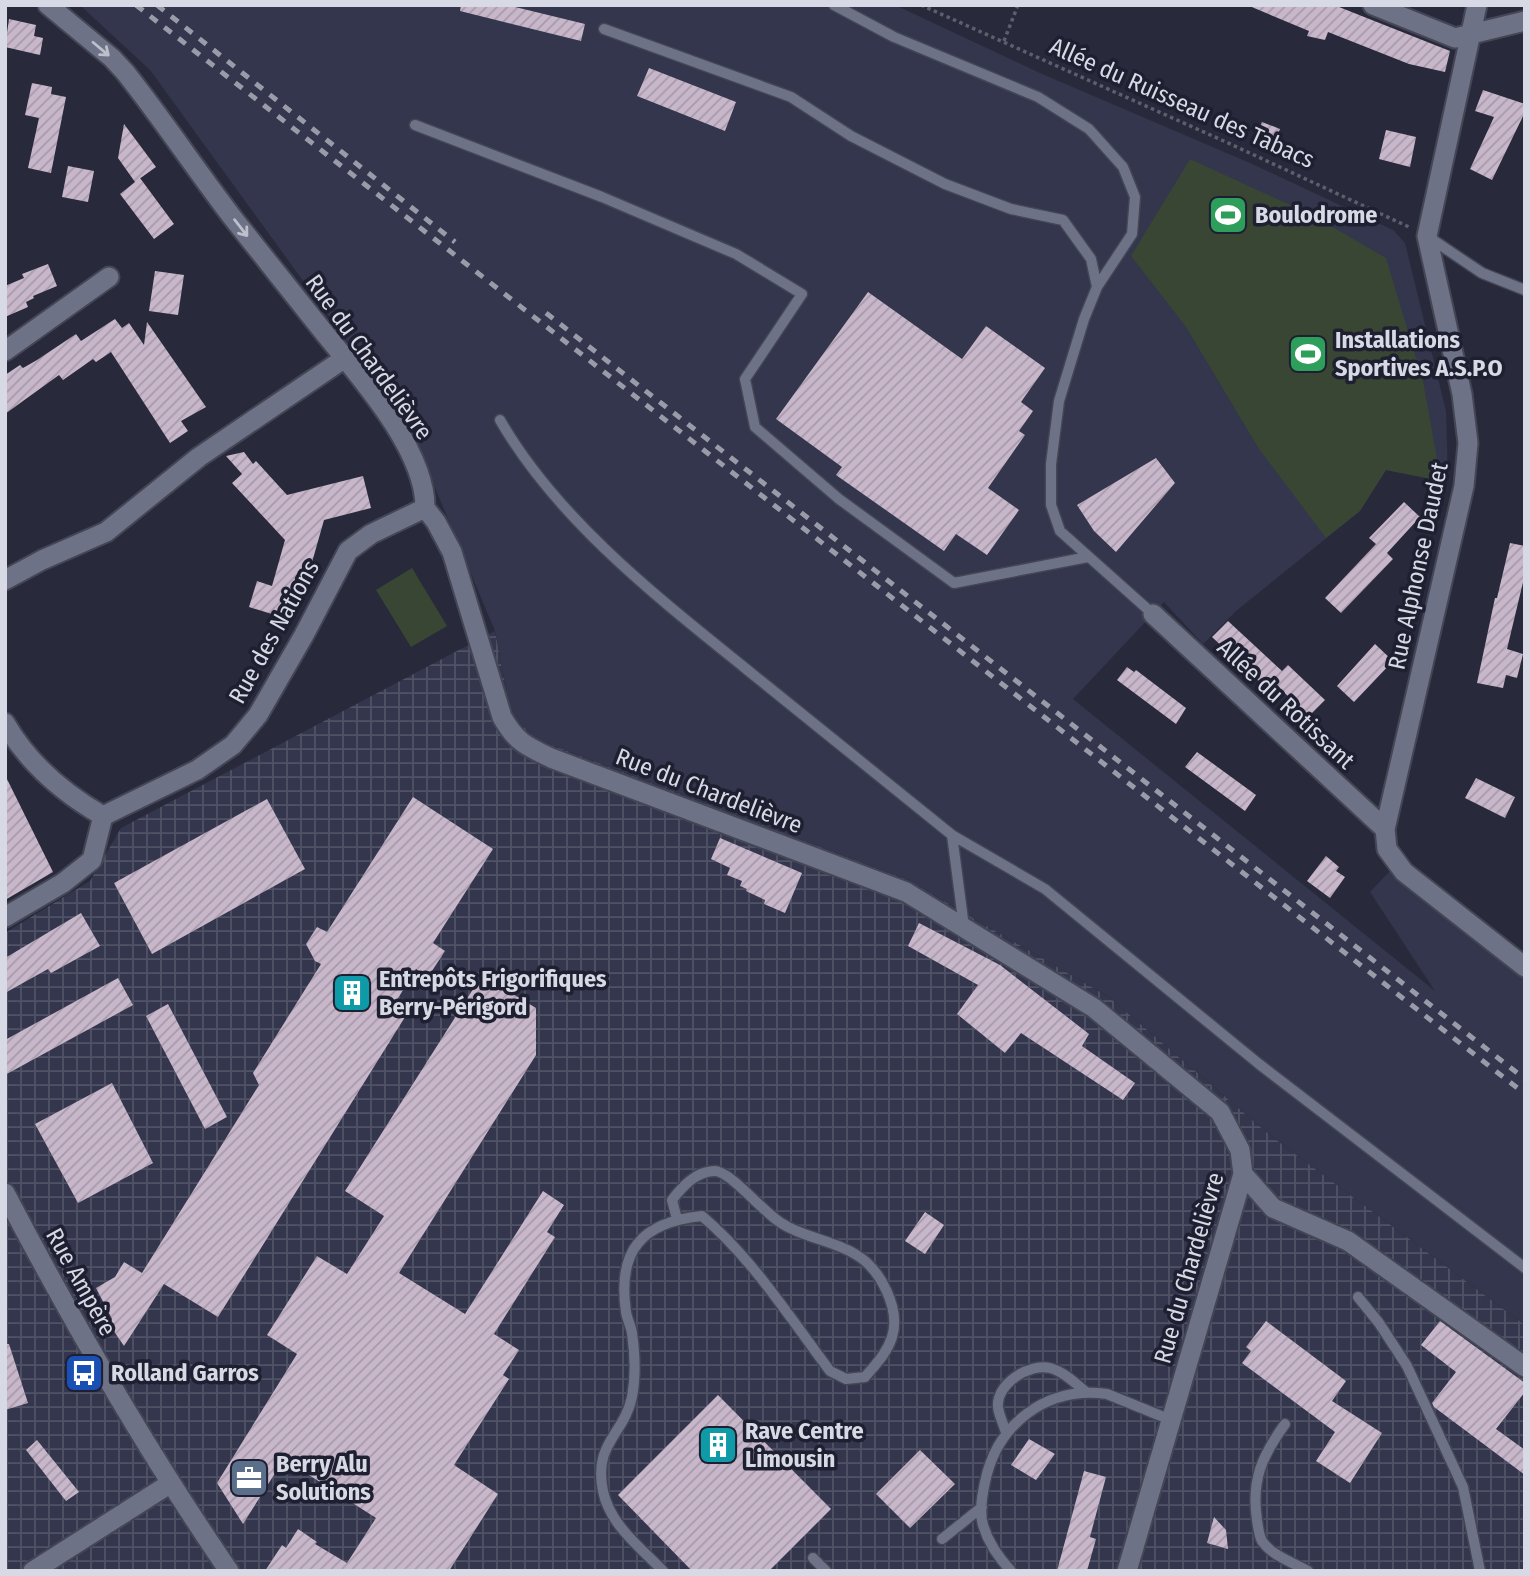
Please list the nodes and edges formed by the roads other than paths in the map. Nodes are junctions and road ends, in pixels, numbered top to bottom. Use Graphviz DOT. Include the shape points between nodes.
graph roads {
  1 [pos="48,5"];
  2 [pos="834,5"];
  3 [pos="1373,5"];
  4 [pos="1477,5"];
  5 [pos="1525,21"];
  6 [pos="604,29"];
  7 [pos="1470,36"];
  8 [pos="415,125"];
  9 [pos="1427,236"];
  10 [pos="109,277"];
  11 [pos="1097,287"];
  12 [pos="1525,290"];
  13 [pos="5,351"];
  14 [pos="345,358"];
  15 [pos="500,420"];
  16 [pos="425,508"];
  17 [pos="1088,557"];
  18 [pos="5,580"];
  19 [pos="1153,614"];
  20 [pos="5,723"];
  21 [pos="103,816"];
  22 [pos="953,835"];
  23 [pos="1386,839"];
  24 [pos="5,918"];
  25 [pos="964,928"];
  26 [pos="1525,967"];
  27 [pos="1243,1174"];
  28 [pos="5,1193"];
  29 [pos="677,1219"];
  30 [pos="1525,1268"];
  31 [pos="1358,1297"];
  32 [pos="1525,1367"];
  33 [pos="1087,1393"];
  34 [pos="1171,1420"];
  35 [pos="1285,1424"];
  36 [pos="1006,1433"];
  37 [pos="171,1483"];
  38 [pos="982,1507"];
  39 [pos="942,1539"];
  40 [pos="813,1558"];
  41 [pos="1479,1565"];
  42 [pos="33,1571"];
  43 [pos="229,1571"];
  44 [pos="663,1571"];
  45 [pos="826,1571"];
  46 [pos="1010,1571"];
  47 [pos="1127,1571"];
  48 [pos="1308,1571"];
  49 [pos="1472,1571"];
  1 -- 14 [label="street, Rue du Chardelièvre, one-way" via="125,72"];
  2 -- 11 [label="lane" via="894,37 1038,97 1089,129 1123,167 1135,197 1132,234"];
  3 -- 7 [label="street" via="1455,38"];
  4 -- 7 [label="street, Rue Alphonse Daudet"];
  5 -- 7 [label="street"];
  6 -- 11 [label="lane" via="791,97 851,135 945,184 1011,209 1063,220 1091,259"];
  7 -- 9 [label="street, Rue Alphonse Daudet"];
  8 -- 17 [label="lane" via="736,254 802,294 745,379 755,426 839,499 954,583"];
  9 -- 12 [label="lane" via="1482,273"];
  9 -- 23 [label="street, Rue Alphonse Daudet" via="1462,394 1468,443 1464,486"];
  10 -- 13 [label="street"];
  11 -- 17 [label="lane" via="1059,401 1051,464 1051,505 1060,531"];
  14 -- 16 [label="street, Rue du Chardelièvre" via="414,460"];
  14 -- 18 [label="street" via="199,457 106,532"];
  15 -- 22 [label="lane" via="559,503 659,599"];
  16 -- 21 [label="street, Rue des Nations" via="371,534 348,551 258,715 233,745 197,770"];
  16 -- 25 [label="street, Rue du Chardelièvre" via="452,552 502,717 522,744 906,892"];
  17 -- 19 [label="lane"];
  19 -- 23 [label="street, Allée du Rotissant"];
  20 -- 21 [label="street" via="36,766 77,801"];
  21 -- 24 [label="street" via="93,860"];
  22 -- 25 [label="lane"];
  22 -- 30 [label="lane" via="1045,889 1259,1065"];
  23 -- 26 [label="street, Allée du Rotissant" via="1404,872"];
  25 -- 27 [label="street, Rue du Chardelièvre" via="1094,1008 1220,1112 1240,1150"];
  27 -- 32 [label="street" via="1273,1208 1348,1241"];
  27 -- 34 [label="street, Rue du Chardelièvre"];
  28 -- 37 [label="street, Rue Ampère" via="79,1332"];
  29 -- 29 [label="lane" via="702,1216 727,1237 830,1371 846,1379 865,1377 884,1355 893,1336 894,1316 885,1289 857,1254 781,1223 728,1175 715,1171 682,1186 672,1200"];
  29 -- 44 [label="lane" via="649,1231 628,1260 626,1312 635,1377 626,1415 604,1449 601,1467 602,1489 616,1523"];
  31 -- 41 [label="lane" via="1407,1366 1436,1426 1463,1487"];
  33 -- 34 [label="lane" via="1107,1394"];
  33 -- 36 [label="lane" via="1038,1406"];
  33 -- 36 [label="lane" via="1047,1367 1025,1373 1005,1386 999,1396"];
  34 -- 47 [label="street, Rue du Chardelièvre"];
  35 -- 48 [label="lane" via="1266,1450 1254,1499 1262,1541"];
  36 -- 38 [label="lane" via="987,1470"];
  37 -- 42 [label="street"];
  37 -- 43 [label="street, Rue Ampère"];
  38 -- 39 [label="lane"];
  38 -- 46 [label="lane" via="982,1523 990,1542"];
  40 -- 45 [label="lane"];
  41 -- 49 [label="lane"];
}
